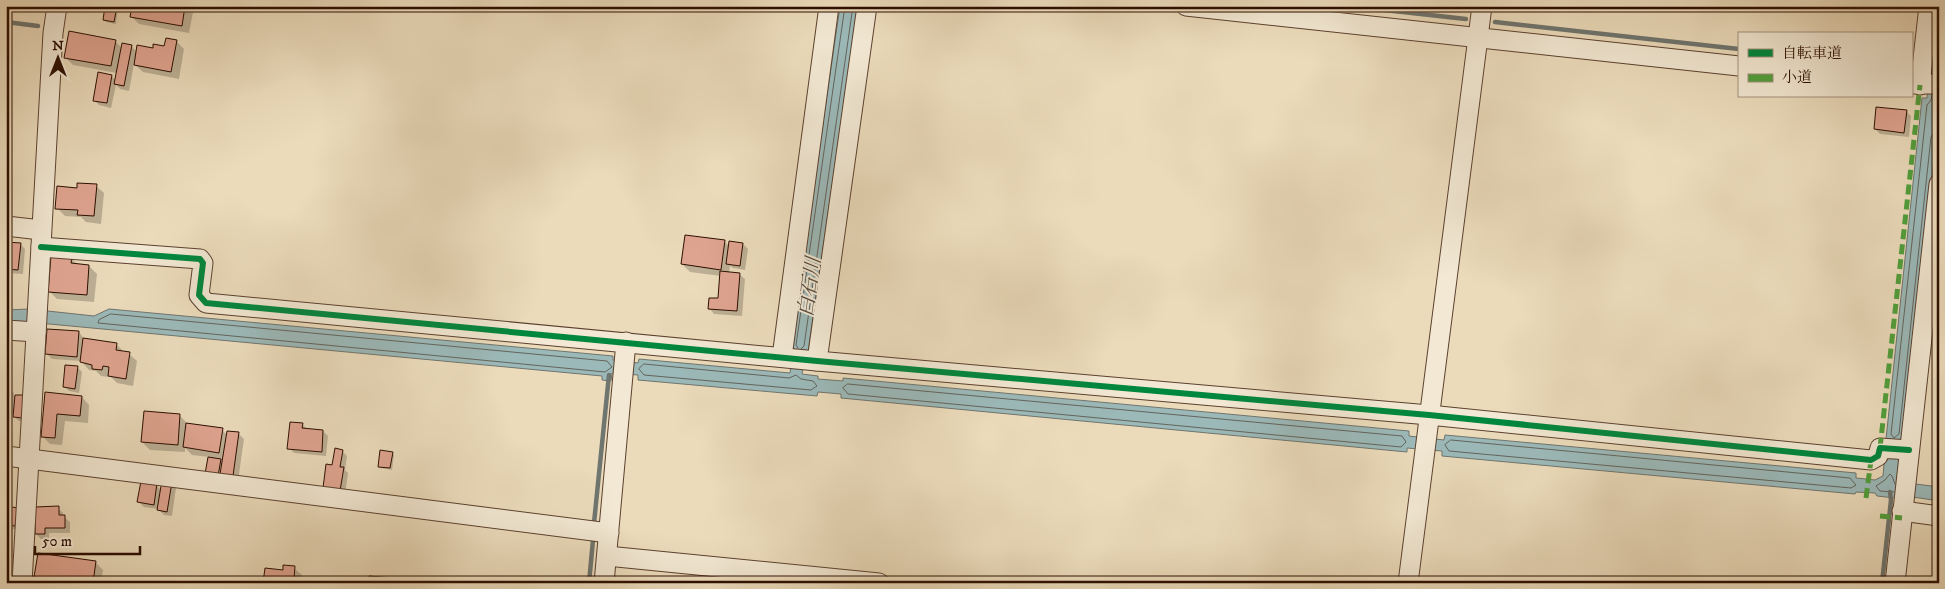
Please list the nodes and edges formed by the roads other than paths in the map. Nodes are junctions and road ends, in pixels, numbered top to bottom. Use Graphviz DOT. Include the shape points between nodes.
graph roads {
  1 [pos="57,6"];
  2 [pos="829,6"];
  3 [pos="867,6"];
  4 [pos="1186,6"];
  5 [pos="1482,6"];
  6 [pos="1929,6"];
  7 [pos="1478,38"];
  8 [pos="1738,66"];
  9 [pos="1924,79"];
  10 [pos="1939,184"];
  11 [pos="6,226"];
  12 [pos="41,239"];
  13 [pos="1934,268"];
  14 [pos="36,329"];
  15 [pos="6,330"];
  16 [pos="625,350"];
  17 [pos="786,357"];
  18 [pos="812,360"];
  19 [pos="1428,424"];
  20 [pos="1909,450"];
  21 [pos="6,456"];
  22 [pos="29,459"];
  23 [pos="1903,507"];
  24 [pos="1939,516"];
  25 [pos="609,533"];
  26 [pos="607,556"];
  27 [pos="22,583"];
  28 [pos="604,583"];
  29 [pos="879,583"];
  30 [pos="1408,583"];
  31 [pos="1895,583"];
  1 -- 12 [label="street"];
  2 -- 17 [label="street"];
  3 -- 18 [label="street"];
  4 -- 7 [label="street"];
  5 -- 7 [label="street"];
  6 -- 9 [label="street"];
  7 -- 8 [label="street"];
  7 -- 19 [label="street"];
  10 -- 13 [label="street"];
  11 -- 12 [label="street"];
  12 -- 14 [label="street"];
  12 -- 16 [label="street" via="200,259 203,263 199,295 206,303"];
  13 -- 20 [label="street"];
  14 -- 15 [label="street"];
  14 -- 22 [label="street"];
  16 -- 17 [label="street"];
  16 -- 25 [label="street"];
  17 -- 18 [label="street"];
  18 -- 19 [label="street"];
  19 -- 20 [label="street" via="1870,460 1878,456 1880,448"];
  19 -- 30 [label="street"];
  20 -- 23 [label="street"];
  21 -- 22 [label="street"];
  22 -- 25 [label="street"];
  22 -- 27 [label="street"];
  23 -- 24 [label="street"];
  23 -- 31 [label="street"];
  25 -- 26 [label="street"];
  26 -- 28 [label="street"];
  26 -- 29 [label="street"];
}
